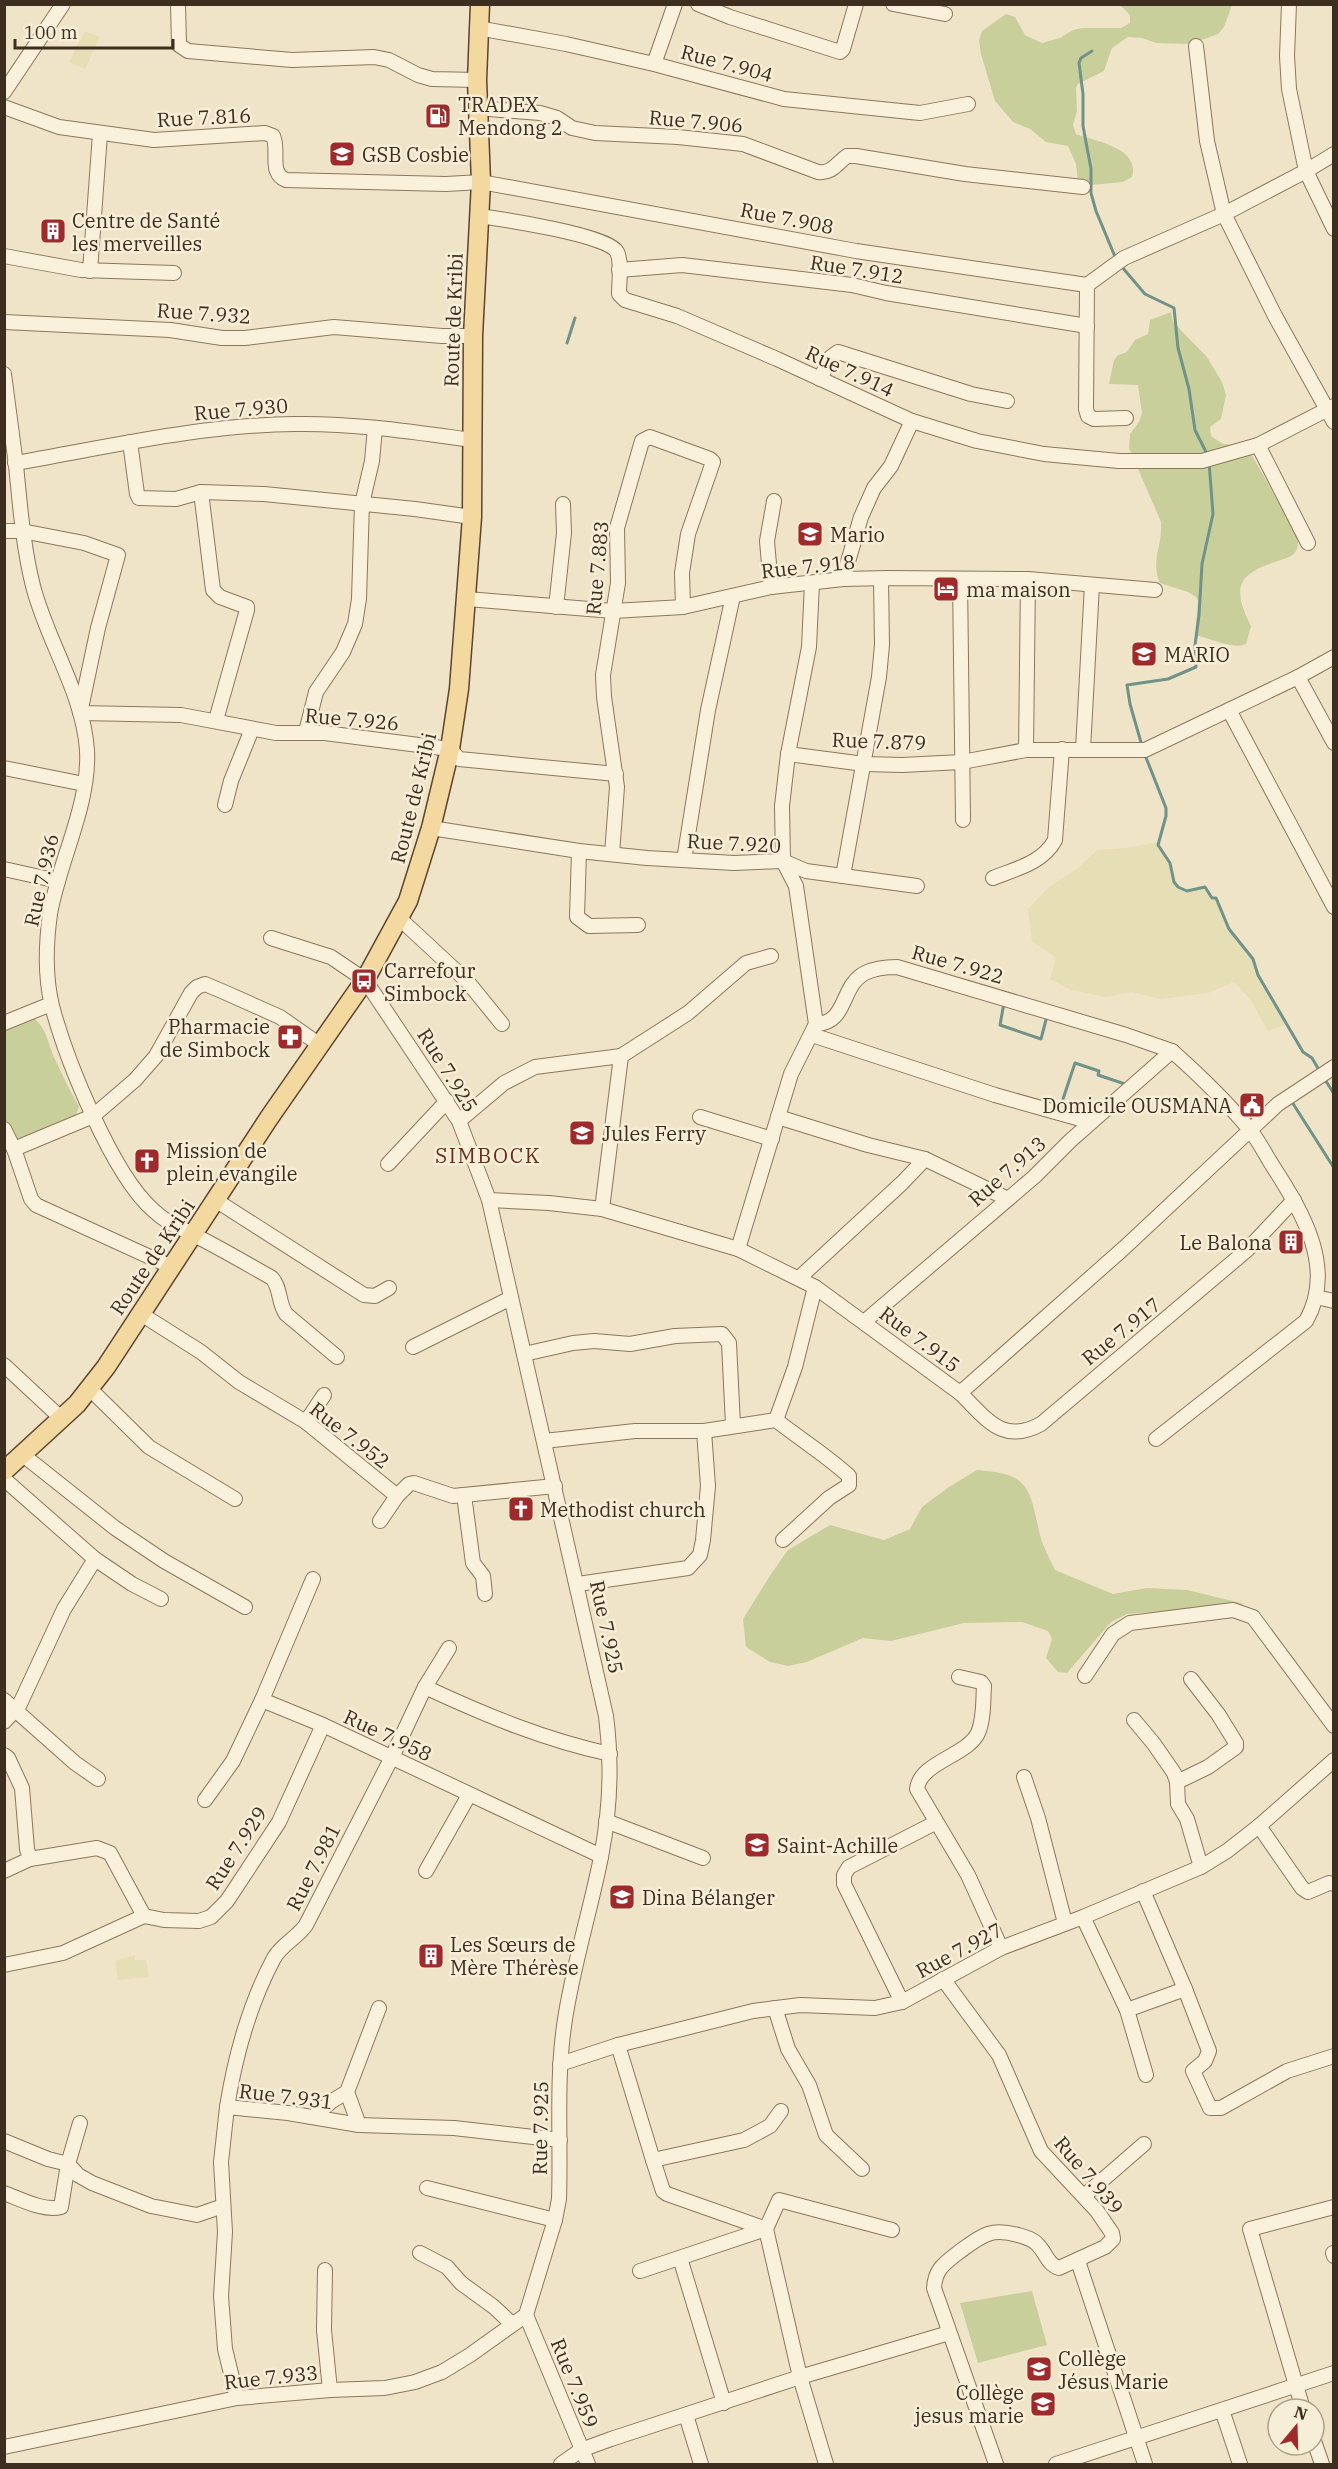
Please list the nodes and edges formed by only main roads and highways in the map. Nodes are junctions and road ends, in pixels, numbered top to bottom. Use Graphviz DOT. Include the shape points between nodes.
graph roads {
  1 [pos="480,4"];
  2 [pos="4,1471"];
  1 -- 2 [label="main road, Route de Kribi" via="477,108 481,182 467,598 450,749 417,875 365,980 90,1389"];
}
